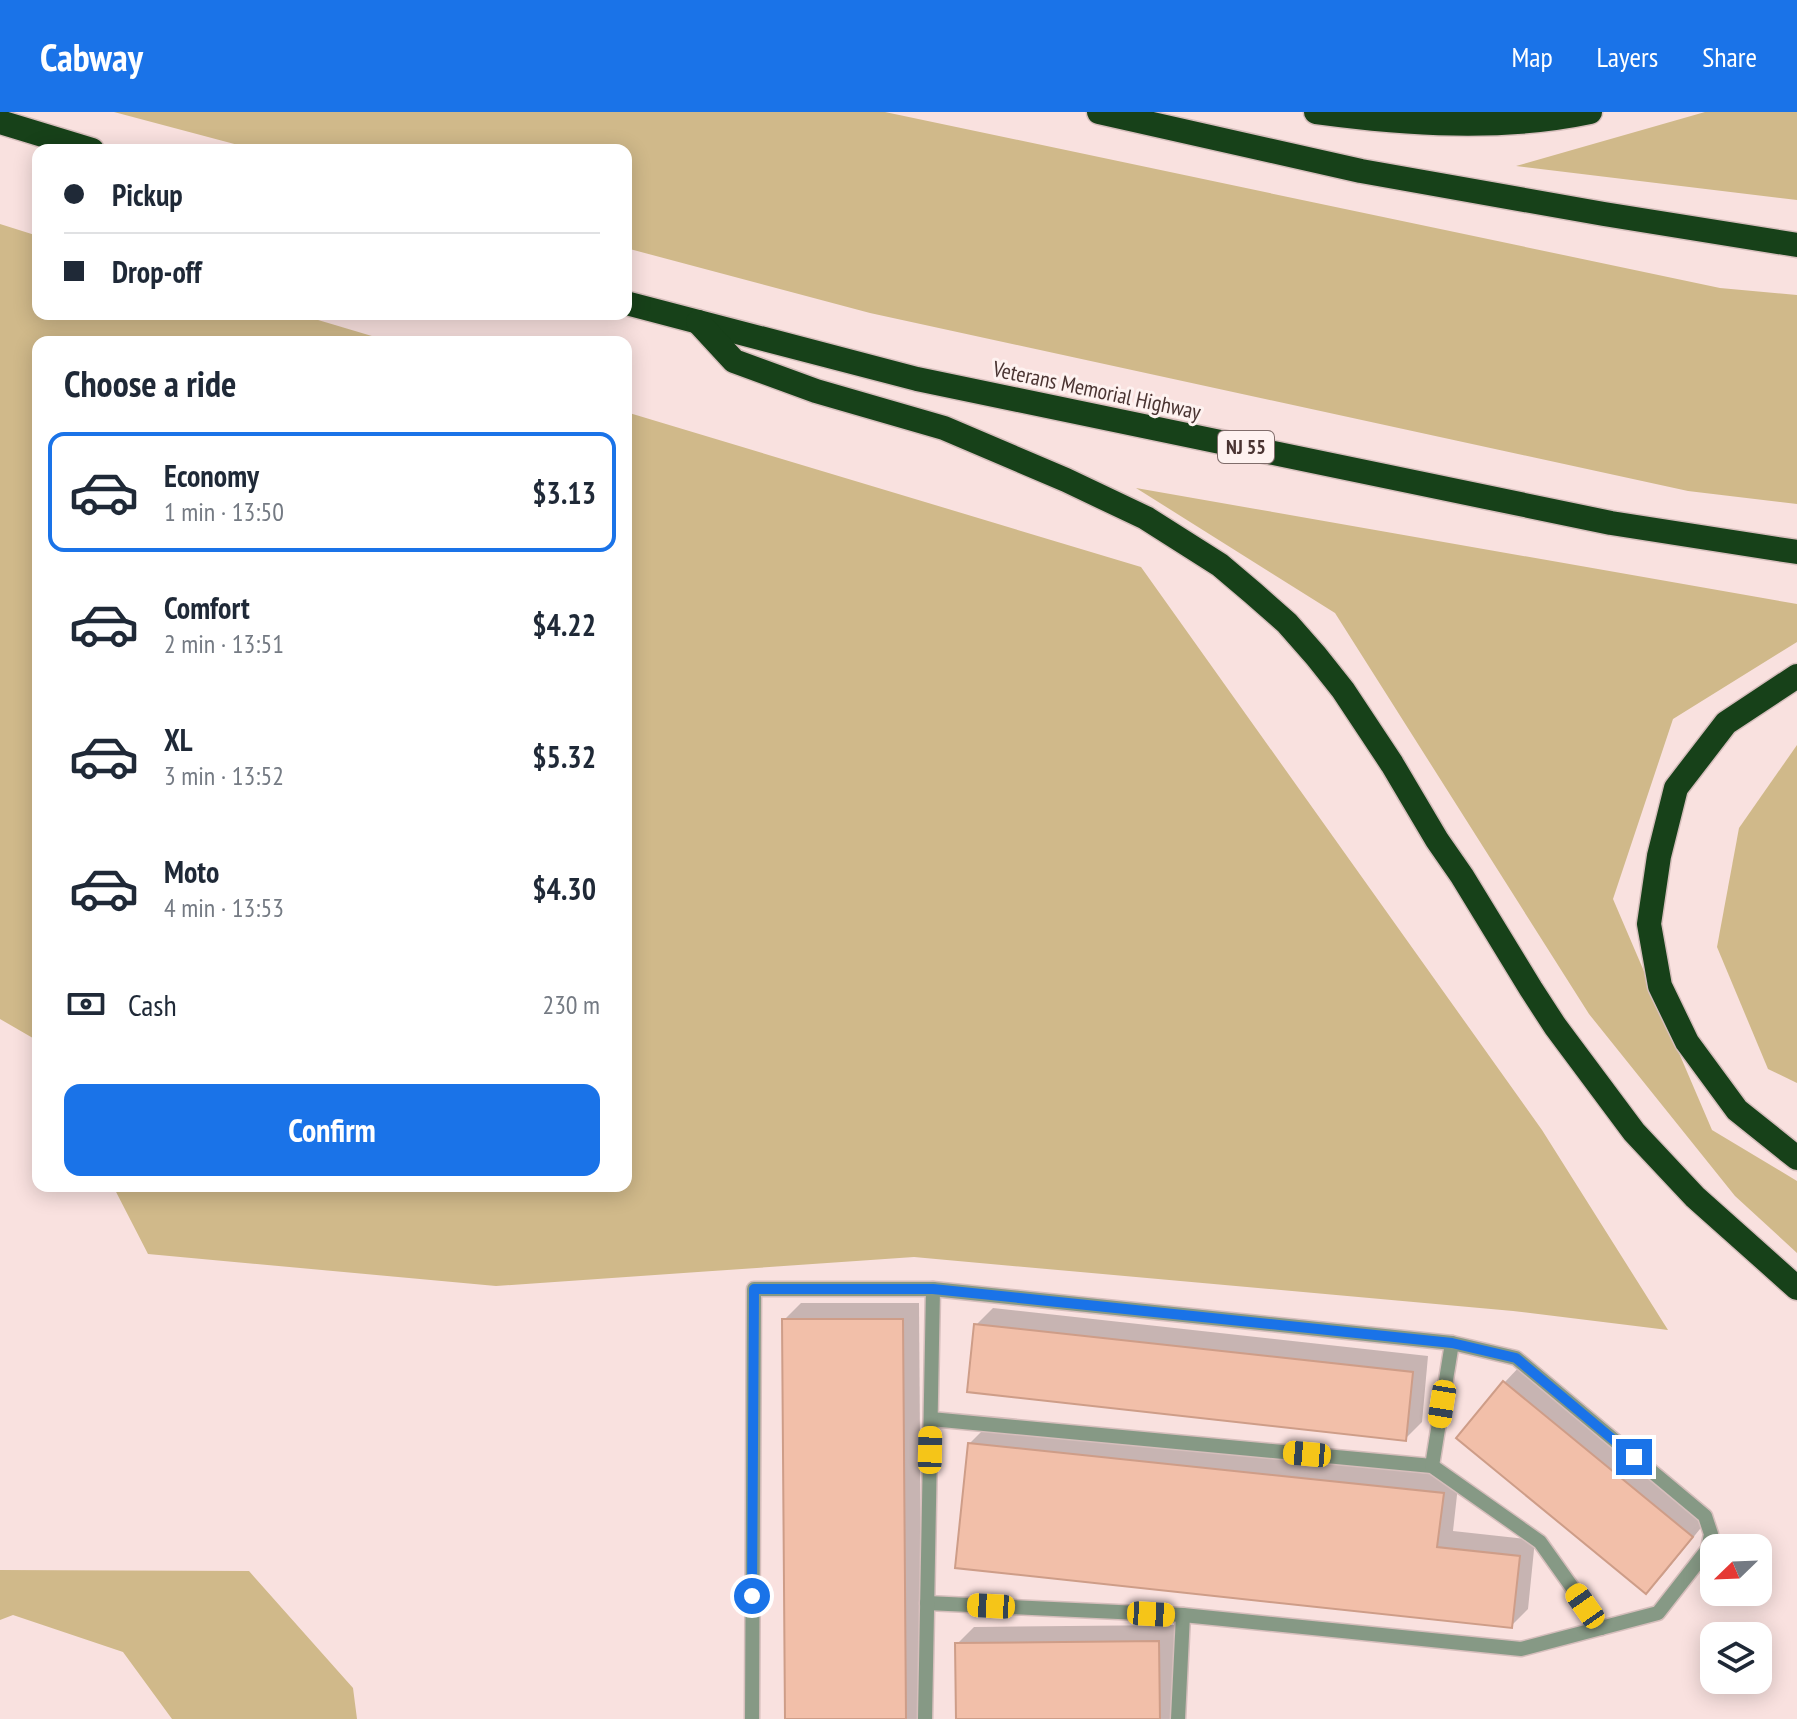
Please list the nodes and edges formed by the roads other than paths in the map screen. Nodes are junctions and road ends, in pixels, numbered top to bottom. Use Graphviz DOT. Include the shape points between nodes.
graph roads {
  1 [pos="1099,112"];
  2 [pos="1316,112"];
  3 [pos="1590,112"];
  4 [pos="1132,115"];
  5 [pos="0,122"];
  6 [pos="72,144"];
  7 [pos="1797,245"];
  8 [pos="632,305"];
  9 [pos="698,322"];
  10 [pos="1797,552"];
  11 [pos="1797,676"];
  12 [pos="1797,1158"];
  13 [pos="1797,1288"];
  14 [pos="933,1289"];
  15 [pos="1452,1343"];
  16 [pos="931,1419"];
  17 [pos="1432,1466"];
  18 [pos="927,1603"];
  19 [pos="1183,1615"];
  20 [pos="1601,1628"];
  21 [pos="752,1719"];
  22 [pos="925,1719"];
  23 [pos="1178,1719"];
  1 -- 4 [label="highway"];
  2 -- 3 [label="highway" via="1480,124"];
  4 -- 7 [label="highway" via="1361,171"];
  5 -- 6 [label="highway"];
  8 -- 9 [label="highway, Veterans Memorial Highway / NJ 55"];
  9 -- 10 [label="highway, Veterans Memorial Highway / NJ 55" via="947,385 1611,523"];
  9 -- 13 [label="highway" via="734,361 944,428 1146,518 1220,565 1265,603 1343,690 1539,1001 1634,1132 1695,1197"];
  11 -- 12 [label="highway" via="1726,723 1676,788 1649,924 1660,986 1687,1042 1737,1110"];
  14 -- 15 [label="lane"];
  14 -- 16 [label="lane"];
  14 -- 21 [label="lane" via="754,1289"];
  15 -- 17 [label="lane"];
  15 -- 20 [label="lane" via="1516,1358 1705,1516 1710,1541 1705,1555 1658,1613"];
  16 -- 17 [label="lane"];
  16 -- 18 [label="lane"];
  17 -- 20 [label="lane" via="1540,1542"];
  18 -- 19 [label="lane"];
  18 -- 22 [label="lane"];
  19 -- 20 [label="lane" via="1521,1649"];
  19 -- 23 [label="lane"];
}
